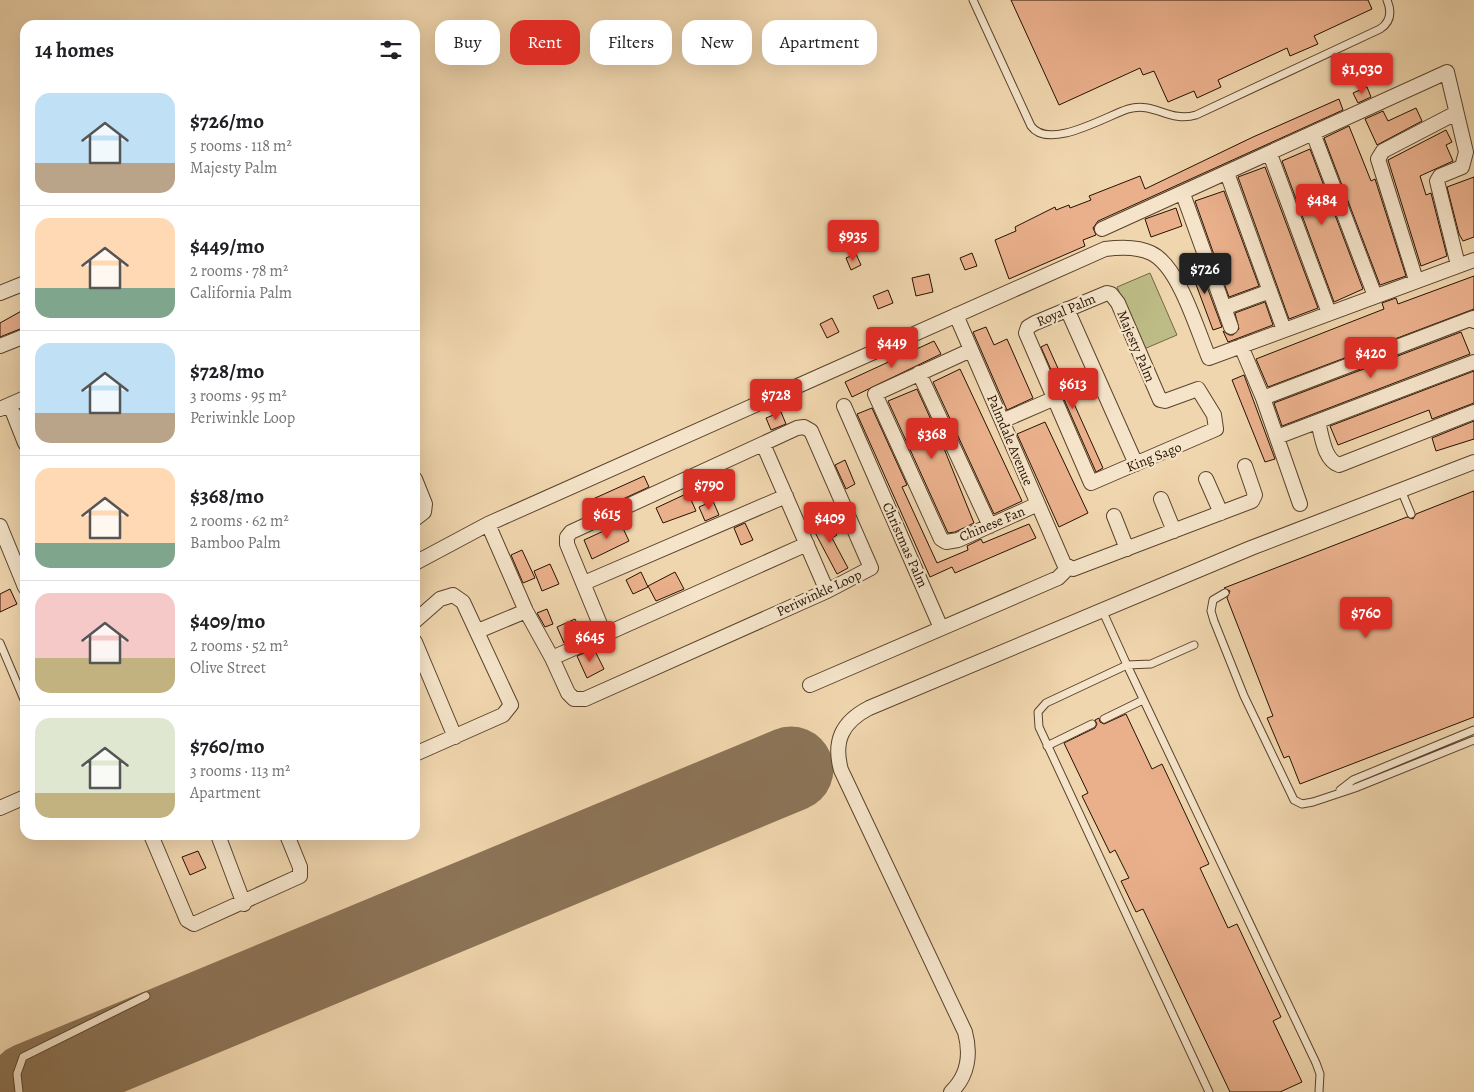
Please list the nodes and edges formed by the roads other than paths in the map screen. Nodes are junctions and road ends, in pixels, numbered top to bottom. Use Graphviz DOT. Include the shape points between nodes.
graph roads {
  1 [pos="973,0"];
  2 [pos="1388,0"];
  3 [pos="1456,113"];
  4 [pos="1313,133"];
  5 [pos="1270,154"];
  6 [pos="1227,173"];
  7 [pos="1183,194"];
  8 [pos="1102,229"];
  9 [pos="1474,260"];
  10 [pos="1458,265"];
  11 [pos="1416,280"];
  12 [pos="20,285"];
  13 [pos="1270,291"];
  14 [pos="0,293"];
  15 [pos="1111,294"];
  16 [pos="1375,296"];
  17 [pos="1224,308"];
  18 [pos="1067,309"];
  19 [pos="1329,313"];
  20 [pos="956,315"];
  21 [pos="1474,321"];
  22 [pos="1231,327"];
  23 [pos="1284,330"];
  24 [pos="20,338"];
  25 [pos="0,346"];
  26 [pos="1241,346"];
  27 [pos="970,350"];
  28 [pos="1474,362"];
  29 [pos="919,373"];
  30 [pos="1055,398"];
  31 [pos="1263,398"];
  32 [pos="20,400"];
  33 [pos="844,406"];
  34 [pos="5,407"];
  35 [pos="1474,412"];
  36 [pos="1002,422"];
  37 [pos="1318,422"];
  38 [pos="1216,430"];
  39 [pos="20,434"];
  40 [pos="1277,437"];
  41 [pos="763,444"];
  42 [pos="1474,462"];
  43 [pos="1136,464"];
  44 [pos="1245,466"];
  45 [pos="1206,479"];
  46 [pos="1401,490"];
  47 [pos="420,492"];
  48 [pos="786,496"];
  49 [pos="1161,499"];
  50 [pos="1038,504"];
  51 [pos="1300,504"];
  52 [pos="1221,513"];
  53 [pos="1411,514"];
  54 [pos="420,515"];
  55 [pos="1114,516"];
  56 [pos="488,524"];
  57 [pos="0,526"];
  58 [pos="990,526"];
  59 [pos="1174,531"];
  60 [pos="806,544"];
  61 [pos="1127,549"];
  62 [pos="420,560"];
  63 [pos="1066,566"];
  64 [pos="20,575"];
  65 [pos="584,582"];
  66 [pos="827,591"];
  67 [pos="1225,593"];
  68 [pos="526,611"];
  69 [pos="1103,612"];
  70 [pos="420,617"];
  71 [pos="941,628"];
  72 [pos="478,631"];
  73 [pos="604,634"];
  74 [pos="0,642"];
  75 [pos="1194,645"];
  76 [pos="420,654"];
  77 [pos="552,658"];
  78 [pos="1127,665"];
  79 [pos="810,685"];
  80 [pos="20,690"];
  81 [pos="1143,700"];
  82 [pos="1104,718"];
  83 [pos="1092,724"];
  84 [pos="1474,730"];
  85 [pos="455,737"];
  86 [pos="1474,740"];
  87 [pos="1047,746"];
  88 [pos="420,752"];
  89 [pos="1336,793"];
  90 [pos="20,799"];
  91 [pos="0,808"];
  92 [pos="153,840"];
  93 [pos="220,840"];
  94 [pos="290,840"];
  95 [pos="244,904"];
  96 [pos="146,996"];
  97 [pos="19,1092"];
  98 [pos="951,1092"];
  99 [pos="1210,1092"];
  100 [pos="1319,1092"];
  1 -- 2 [label="lane" via="1031,126 1039,133 1050,135 1070,132 1141,107 1174,117 1196,115 1380,29 1389,19"];
  3 -- 4 [label="street" via="1447,72"];
  3 -- 10 [label="street" via="1466,152 1462,167 1440,176 1437,181"];
  3 -- 11 [label="street" via="1383,151 1378,159"];
  4 -- 5 [label="street"];
  4 -- 16 [label="street"];
  5 -- 6 [label="street"];
  5 -- 19 [label="street"];
  6 -- 7 [label="street"];
  6 -- 13 [label="street"];
  7 -- 8 [label="street"];
  7 -- 17 [label="street"];
  9 -- 10 [label="street"];
  10 -- 11 [label="street"];
  11 -- 16 [label="street"];
  12 -- 14 [label="street"];
  13 -- 17 [label="street"];
  13 -- 23 [label="street"];
  15 -- 18 [label="street, Royal Palm"];
  15 -- 38 [label="street, Majesty Palm" via="1118,302 1160,400 1198,389 1214,415"];
  16 -- 19 [label="street"];
  17 -- 22 [label="street"];
  18 -- 30 [label="street, Royal Palm" via="1035,322 1026,333"];
  18 -- 43 [label="street"];
  19 -- 23 [label="street"];
  20 -- 26 [label="street" via="1105,249 1126,247 1152,253 1171,272 1209,358"];
  20 -- 27 [label="street, Palmdale Avenue"];
  20 -- 56 [label="street"];
  21 -- 31 [label="street" via="1473,318"];
  23 -- 26 [label="street"];
  24 -- 25 [label="street"];
  26 -- 31 [label="street"];
  27 -- 29 [label="street"];
  27 -- 36 [label="street, Palmdale Avenue"];
  28 -- 37 [label="street"];
  29 -- 58 [label="street"];
  29 -- 58 [label="street, Chinese Fan" via="874,394 940,539 946,542"];
  30 -- 36 [label="street"];
  30 -- 43 [label="street, King Sago" via="1091,483"];
  31 -- 40 [label="street"];
  32 -- 34 [label="street"];
  33 -- 71 [label="street, Christmas Palm"];
  34 -- 39 [label="street"];
  35 -- 37 [label="street" via="1339,465 1328,457"];
  36 -- 50 [label="street, Palmdale Avenue"];
  37 -- 40 [label="street"];
  38 -- 43 [label="street, King Sago"];
  40 -- 51 [label="street"];
  41 -- 48 [label="street"];
  41 -- 65 [label="street, Periwinkle Loop" via="571,532 567,544"];
  41 -- 66 [label="street, Periwinkle Loop" via="798,428 811,430 870,564 867,571"];
  42 -- 46 [label="street"];
  44 -- 52 [label="street" via="1256,495 1252,501"];
  45 -- 52 [label="street"];
  46 -- 53 [label="lane"];
  46 -- 69 [label="street" via="1257,546"];
  47 -- 54 [label="street" via="425,504"];
  48 -- 60 [label="street"];
  48 -- 65 [label="street"];
  49 -- 59 [label="street"];
  50 -- 58 [label="street, Chinese Fan"];
  50 -- 63 [label="street, Palmdale Avenue"];
  52 -- 59 [label="street"];
  55 -- 61 [label="street"];
  56 -- 62 [label="street"];
  56 -- 68 [label="street"];
  57 -- 64 [label="street"];
  59 -- 61 [label="street"];
  60 -- 66 [label="street"];
  60 -- 73 [label="street"];
  61 -- 63 [label="street" via="1072,570"];
  63 -- 71 [label="street" via="1058,578"];
  65 -- 73 [label="street"];
  66 -- 77 [label="street, Periwinkle Loop" via="585,699 574,699 568,693"];
  67 -- 89 [label="lane" via="1213,600 1214,621 1244,696 1294,800 1307,804"];
  68 -- 72 [label="street"];
  68 -- 77 [label="street"];
  69 -- 78 [label="lane"];
  69 -- 98 [label="street" via="869,708 845,725 838,741 842,770 965,1032 968,1050 965,1070"];
  70 -- 72 [label="street" via="440,599 453,595 464,602"];
  71 -- 79 [label="street"];
  72 -- 85 [label="street" via="511,705 503,715"];
  73 -- 77 [label="street"];
  74 -- 80 [label="lane"];
  75 -- 78 [label="lane" via="1152,664"];
  76 -- 85 [label="street"];
  78 -- 81 [label="lane"];
  78 -- 87 [label="lane" via="1041,707 1037,720"];
  81 -- 82 [label="lane"];
  81 -- 100 [label="lane" via="1316,1063 1320,1074"];
  83 -- 87 [label="lane"];
  84 -- 89 [label="lane" via="1353,780"];
  85 -- 88 [label="street"];
  86 -- 89 [label="lane"];
  87 -- 99 [label="lane"];
  90 -- 91 [label="street"];
  92 -- 95 [label="street" via="187,920 194,924 203,922"];
  93 -- 95 [label="street"];
  94 -- 95 [label="street" via="300,866 300,876"];
  96 -- 97 [label="lane" via="23,1057 17,1074"];
}
